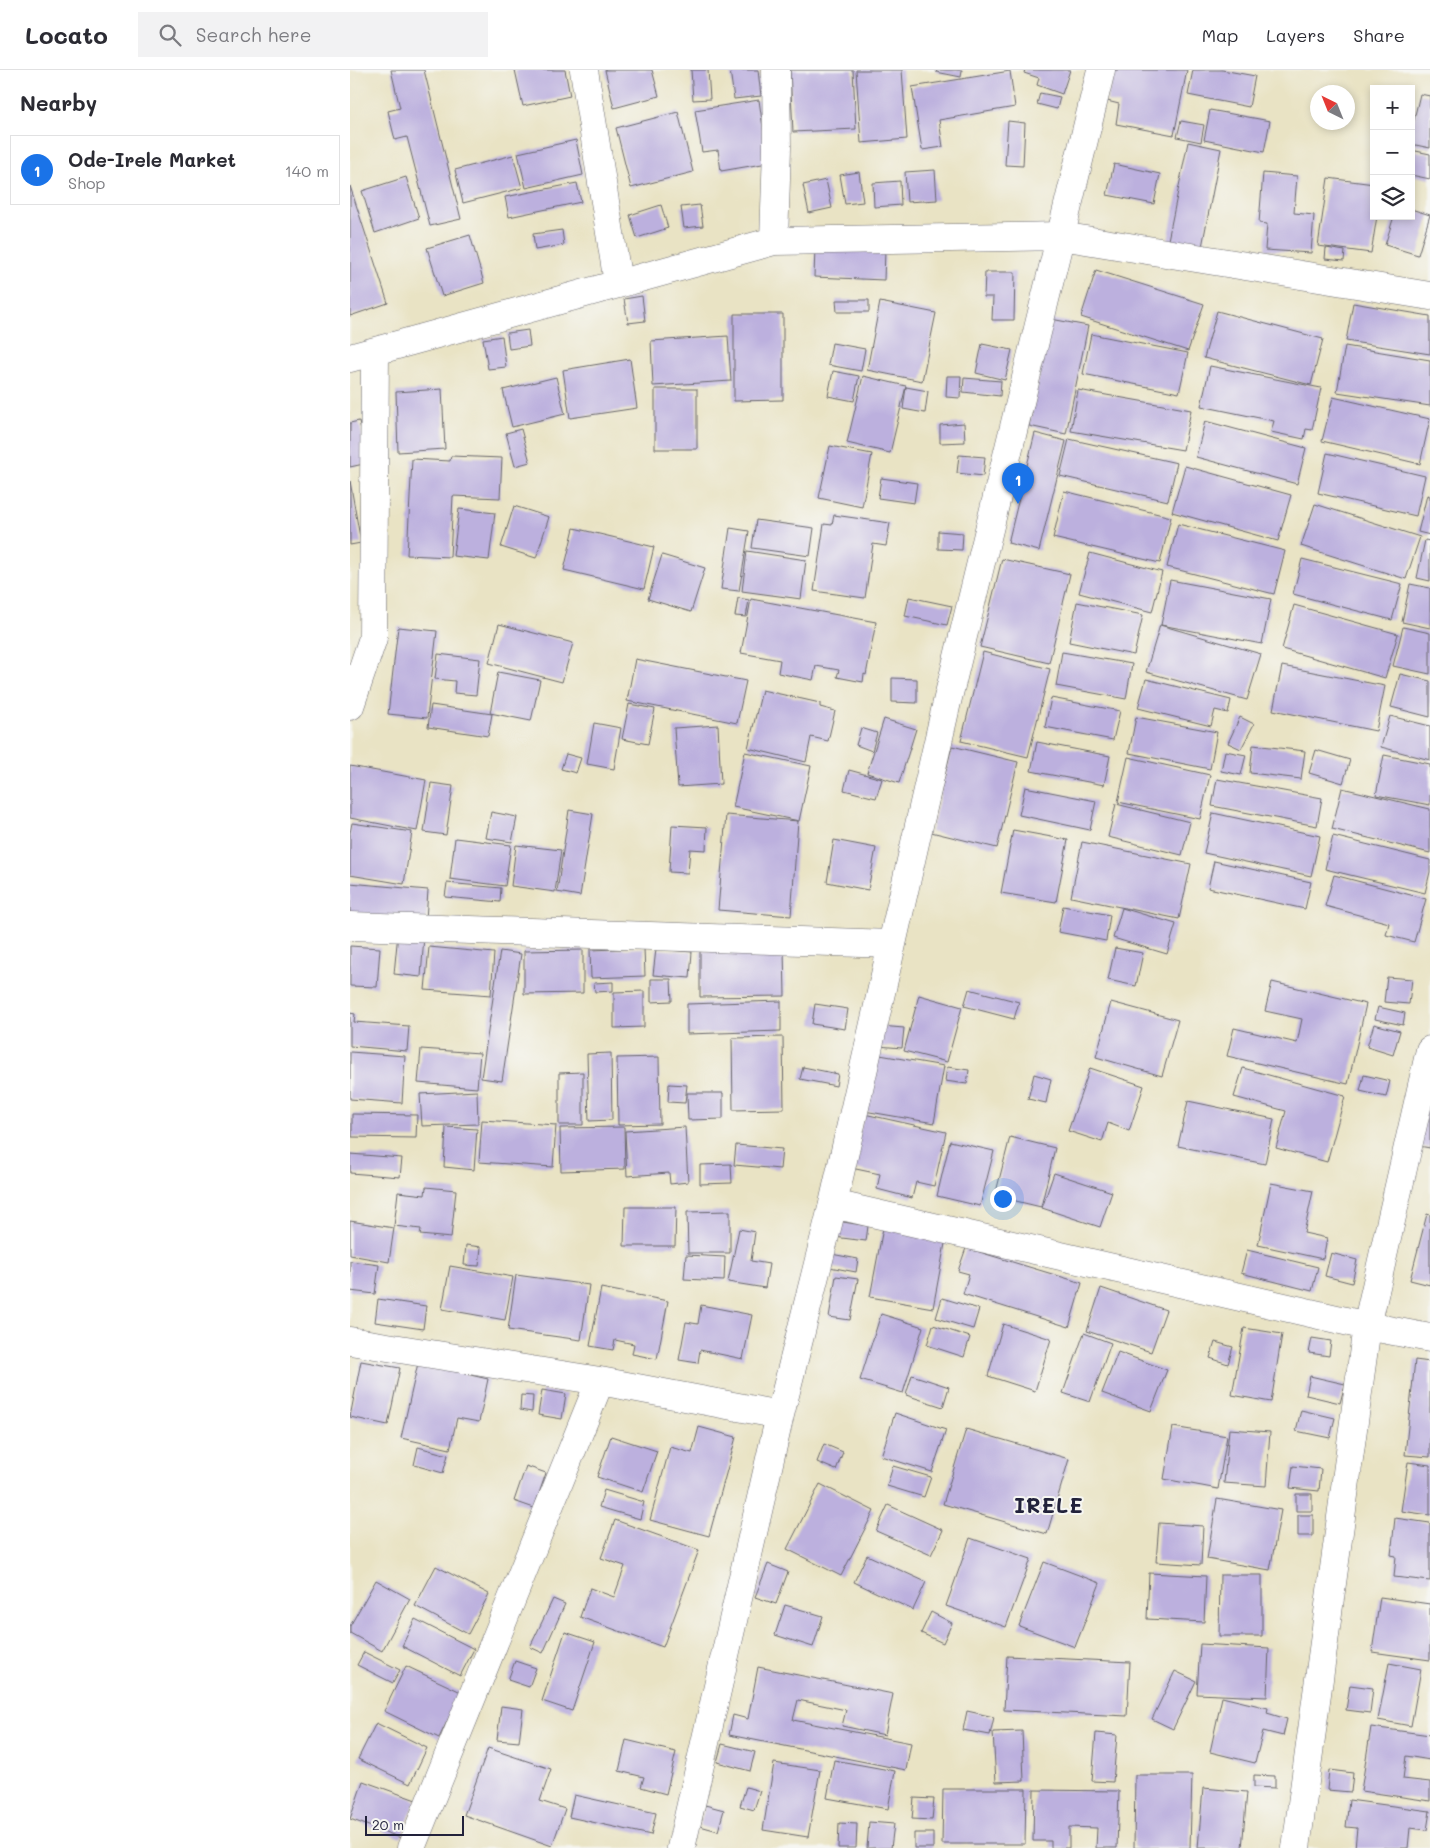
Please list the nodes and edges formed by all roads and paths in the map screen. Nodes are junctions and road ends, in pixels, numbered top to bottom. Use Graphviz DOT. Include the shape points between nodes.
graph roads {
  1 [pos="584,70"];
  2 [pos="776,70"];
  3 [pos="1102,70"];
  4 [pos="1061,236"];
  5 [pos="774,241"];
  6 [pos="618,283"];
  7 [pos="1430,296"];
  8 [pos="362,355"];
  9 [pos="350,706"];
  10 [pos="350,926"];
  11 [pos="892,944"];
  12 [pos="1430,1050"];
  13 [pos="833,1204"];
  14 [pos="1367,1326"];
  15 [pos="1430,1338"];
  16 [pos="350,1341"];
  17 [pos="600,1382"];
  18 [pos="780,1415"];
  19 [pos="411,1848"];
  20 [pos="681,1848"];
  21 [pos="1296,1848"];
  1 -- 6 [label="street"];
  2 -- 5 [label="street"];
  3 -- 4 [label="street"];
  4 -- 5 [label="street"];
  4 -- 7 [label="street"];
  4 -- 11 [label="street" via="947,702"];
  5 -- 6 [label="street"];
  6 -- 8 [label="street"];
  8 -- 9 [label="street" via="373,638"];
  10 -- 11 [label="street"];
  11 -- 13 [label="street"];
  12 -- 14 [label="street"];
  13 -- 14 [label="street"];
  13 -- 18 [label="street"];
  14 -- 15 [label="street"];
  14 -- 21 [label="street"];
  16 -- 17 [label="street"];
  17 -- 18 [label="street"];
  17 -- 19 [label="street"];
  18 -- 20 [label="street"];
}
